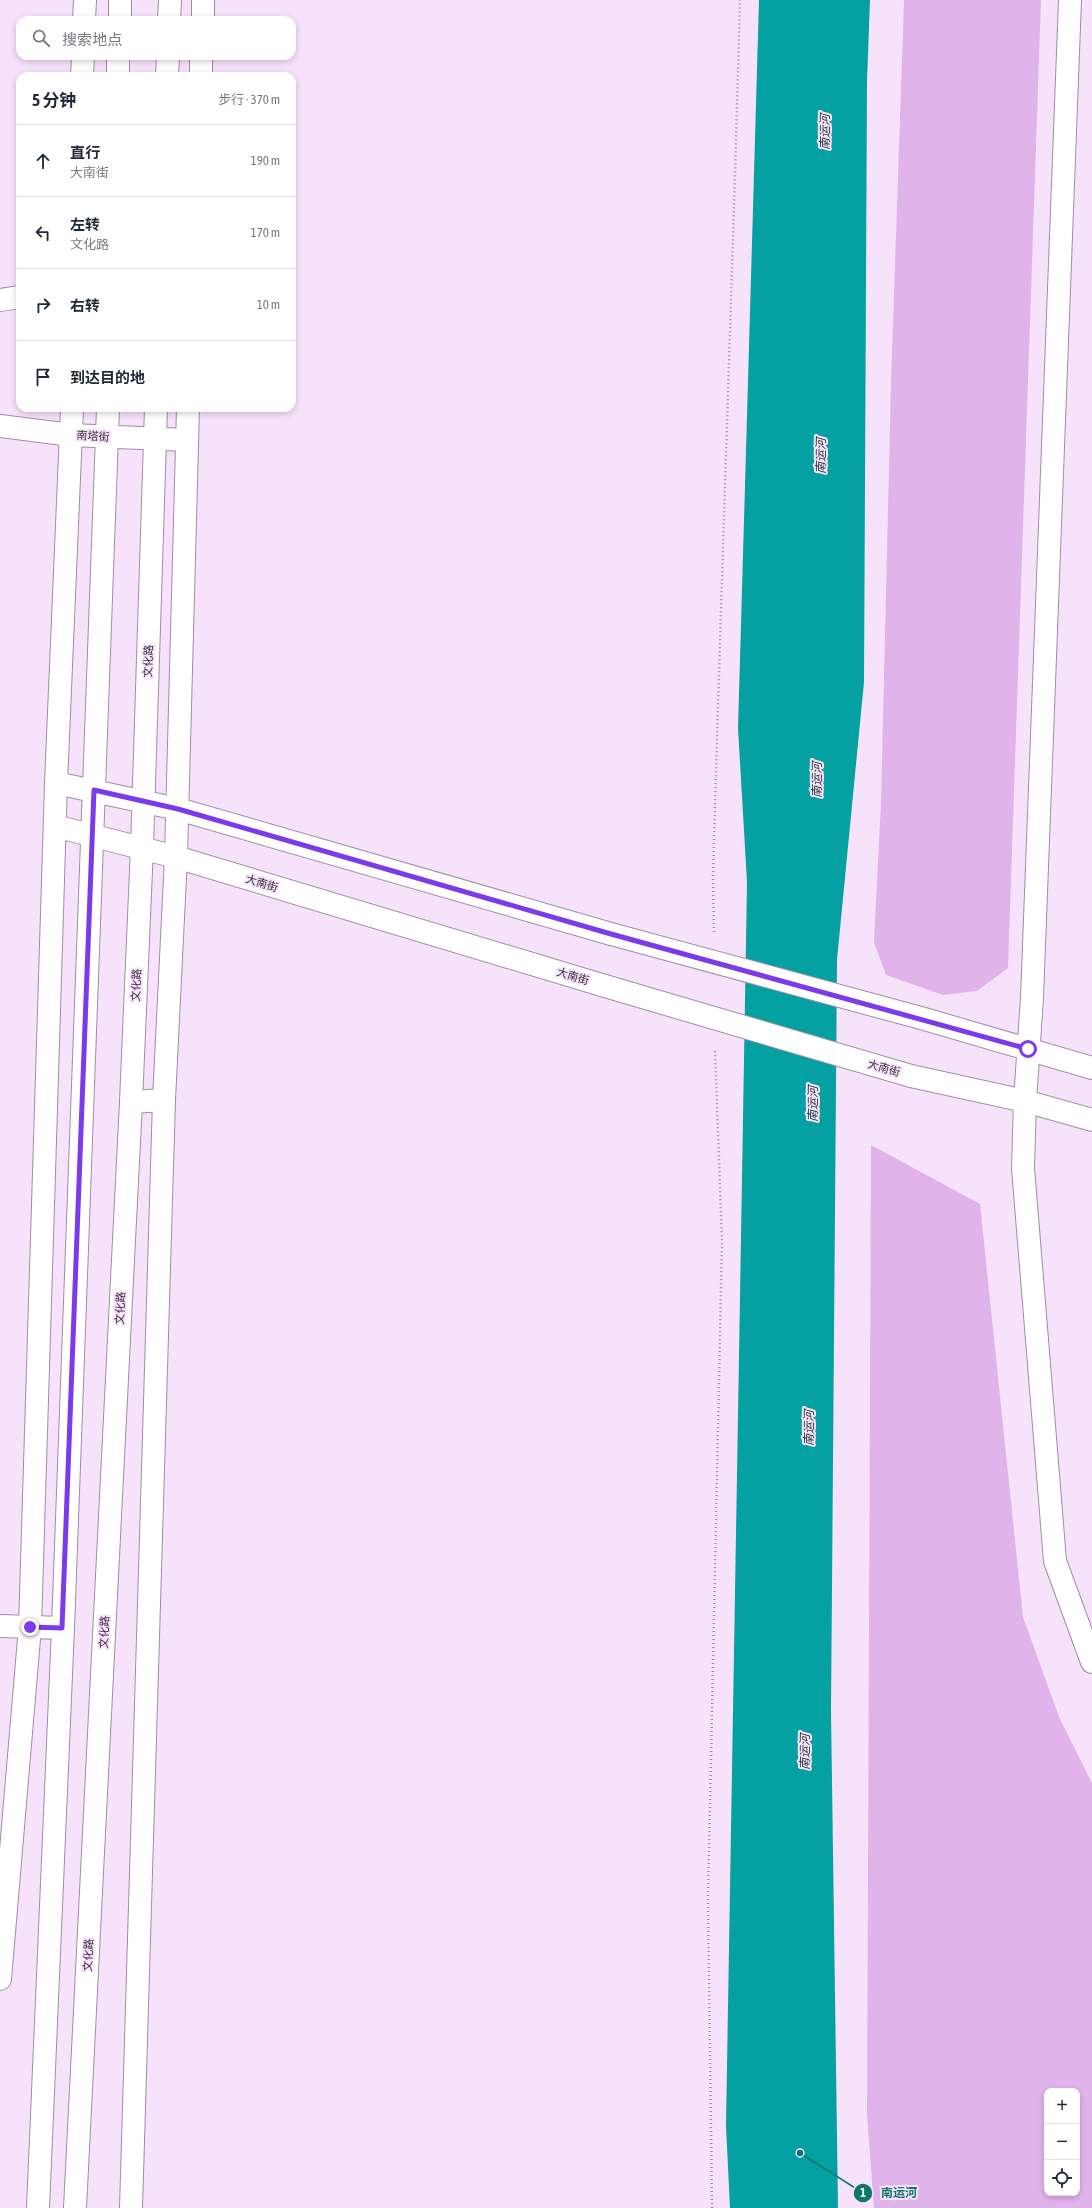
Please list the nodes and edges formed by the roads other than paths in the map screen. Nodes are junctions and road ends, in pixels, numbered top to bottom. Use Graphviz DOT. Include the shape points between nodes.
graph roads {
  1 [pos="85,0"];
  2 [pos="120,0"];
  3 [pos="170,0"];
  4 [pos="204,0"];
  5 [pos="1070,0"];
  6 [pos="84,16"];
  7 [pos="120,16"];
  8 [pos="169,16"];
  9 [pos="203,16"];
  10 [pos="83,60"];
  11 [pos="118,60"];
  12 [pos="168,60"];
  13 [pos="201,60"];
  14 [pos="82,72"];
  15 [pos="118,72"];
  16 [pos="167,72"];
  17 [pos="201,72"];
  18 [pos="16,298"];
  19 [pos="0,300"];
  20 [pos="72,412"];
  21 [pos="108,412"];
  22 [pos="156,412"];
  23 [pos="188,412"];
  24 [pos="0,426"];
  25 [pos="71,435"];
  26 [pos="107,437"];
  27 [pos="155,440"];
  28 [pos="187,440"];
  29 [pos="56,783"];
  30 [pos="94,790"];
  31 [pos="144,801"];
  32 [pos="178,809"];
  33 [pos="55,826"];
  34 [pos="93,835"];
  35 [pos="142,847"];
  36 [pos="176,858"];
  37 [pos="1028,1049"];
  38 [pos="1092,1068"];
  39 [pos="164,1100"];
  40 [pos="1025,1101"];
  41 [pos="131,1102"];
  42 [pos="1092,1120"];
  43 [pos="0,1626"];
  44 [pos="30,1627"];
  45 [pos="62,1628"];
  46 [pos="1092,1662"];
  47 [pos="0,1979"];
  48 [pos="38,2208"];
  49 [pos="75,2208"];
  50 [pos="131,2208"];
  1 -- 6 [label="street"];
  2 -- 7 [label="street"];
  3 -- 8 [label="street"];
  4 -- 9 [label="street"];
  5 -- 37 [label="street"];
  10 -- 14 [label="street"];
  11 -- 15 [label="street"];
  12 -- 16 [label="street"];
  13 -- 17 [label="street"];
  18 -- 19 [label="street"];
  20 -- 25 [label="street"];
  21 -- 26 [label="street"];
  22 -- 27 [label="street, 文化路"];
  23 -- 28 [label="street"];
  24 -- 25 [label="street, 南塔街"];
  25 -- 26 [label="street, 南塔街"];
  25 -- 29 [label="street"];
  26 -- 27 [label="street, 南塔街"];
  26 -- 30 [label="street"];
  27 -- 28 [label="street, 南塔街"];
  27 -- 31 [label="street, 文化路"];
  28 -- 32 [label="street"];
  29 -- 30 [label="street"];
  29 -- 33 [label="street"];
  30 -- 31 [label="street"];
  30 -- 34 [label="street"];
  31 -- 32 [label="street"];
  31 -- 35 [label="street, 文化路"];
  32 -- 36 [label="street"];
  32 -- 37 [label="street, bridge" via="611,934"];
  33 -- 34 [label="street, 大南街"];
  33 -- 44 [label="street"];
  34 -- 35 [label="street, 大南街"];
  34 -- 45 [label="street"];
  35 -- 36 [label="street, 大南街"];
  35 -- 41 [label="street, 文化路"];
  36 -- 39 [label="street"];
  36 -- 40 [label="street, 大南街, bridge" via="911,1076"];
  37 -- 38 [label="street"];
  37 -- 40 [label="street"];
  39 -- 41 [label="street"];
  39 -- 50 [label="street"];
  40 -- 42 [label="street, 大南街"];
  40 -- 46 [label="street" via="1024,1168 1055,1561"];
  41 -- 49 [label="street, 文化路"];
  43 -- 44 [label="street"];
  44 -- 45 [label="street"];
  44 -- 47 [label="street"];
  45 -- 48 [label="street"];
}
